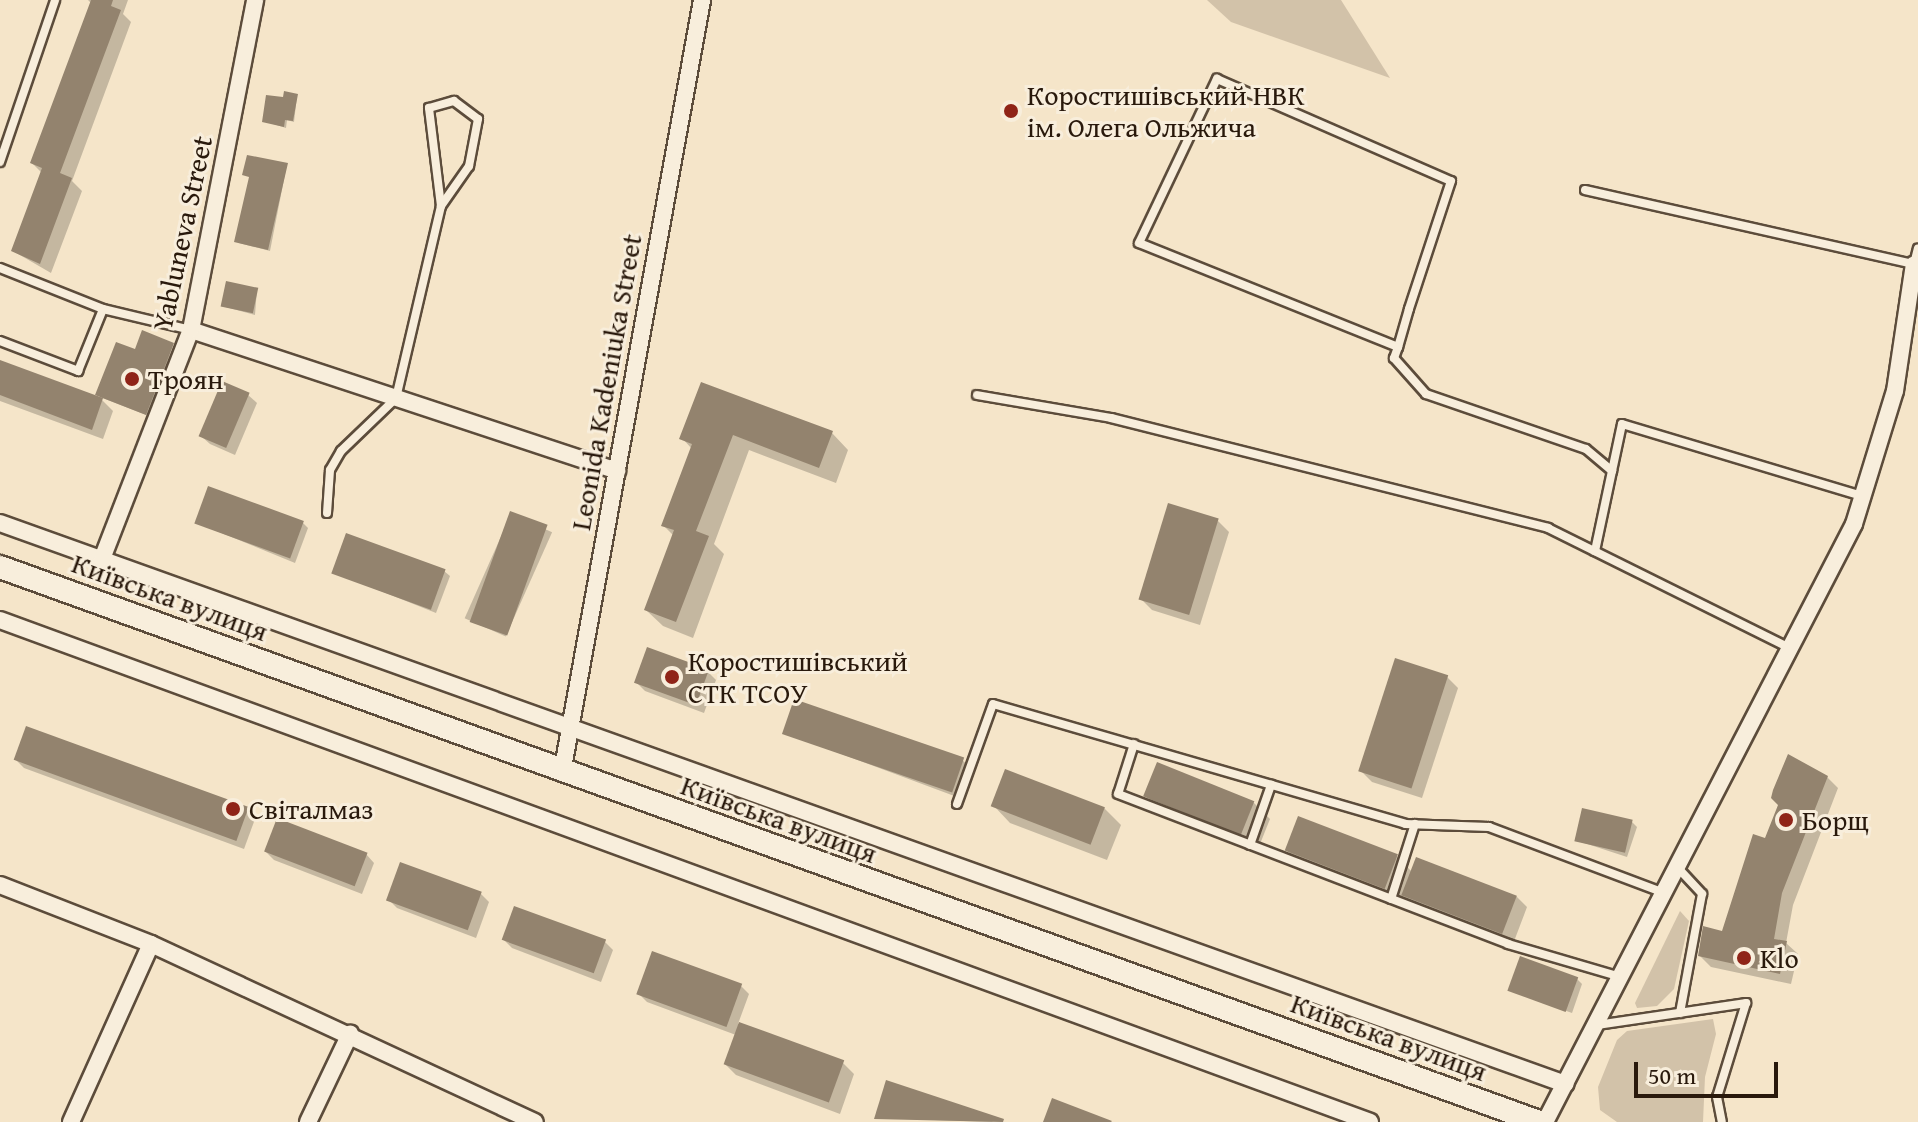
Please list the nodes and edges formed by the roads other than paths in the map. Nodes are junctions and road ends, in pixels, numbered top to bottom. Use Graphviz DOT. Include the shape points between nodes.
graph roads {
  1 [pos="55,0"];
  2 [pos="255,0"];
  3 [pos="702,0"];
  4 [pos="0,162"];
  5 [pos="1585,190"];
  6 [pos="441,206"];
  7 [pos="1916,256"];
  8 [pos="0,268"];
  9 [pos="103,309"];
  10 [pos="191,330"];
  11 [pos="0,341"];
  12 [pos="1398,347"];
  13 [pos="977,395"];
  14 [pos="396,398"];
  15 [pos="617,471"];
  16 [pos="1612,471"];
  17 [pos="1863,496"];
  18 [pos="327,513"];
  19 [pos="0,523"];
  20 [pos="1595,551"];
  21 [pos="102,559"];
  22 [pos="0,567"];
  23 [pos="0,620"];
  24 [pos="1791,648"];
  25 [pos="570,726"];
  26 [pos="1134,744"];
  27 [pos="562,773"];
  28 [pos="1271,785"];
  29 [pos="957,804"];
  30 [pos="1415,824"];
  31 [pos="1250,845"];
  32 [pos="1679,869"];
  33 [pos="0,885"];
  34 [pos="1666,893"];
  35 [pos="1391,899"];
  36 [pos="151,944"];
  37 [pos="1622,977"];
  38 [pos="1680,1013"];
  39 [pos="1596,1025"];
  40 [pos="350,1034"];
  41 [pos="1565,1084"];
  42 [pos="71,1122"];
  43 [pos="308,1122"];
  44 [pos="535,1122"];
  45 [pos="1370,1122"];
  46 [pos="1542,1122"];
  47 [pos="1722,1122"];
  1 -- 4 [label="lane"];
  2 -- 10 [label="street, Yabluneva Street"];
  3 -- 15 [label="street, Leonida Kadeniuka Street"];
  5 -- 7 [label="lane"];
  6 -- 6 [label="lane" via="429,108 454,101 478,119 469,166"];
  6 -- 14 [label="lane"];
  7 -- 17 [label="street" via="1895,391"];
  8 -- 9 [label="lane"];
  9 -- 10 [label="lane"];
  9 -- 11 [label="lane" via="78,371"];
  10 -- 14 [label="street"];
  10 -- 21 [label="street, Yabluneva Street"];
  12 -- 12 [label="lane" via="1451,181 1217,79 1139,243"];
  12 -- 16 [label="lane" via="1394,358 1426,394 1586,449"];
  13 -- 20 [label="lane" via="1111,418 1548,528"];
  14 -- 15 [label="street"];
  14 -- 18 [label="lane" via="341,451 330,470"];
  15 -- 25 [label="street, Leonida Kadeniuka Street"];
  16 -- 17 [label="lane" via="1622,424"];
  16 -- 20 [label="lane"];
  17 -- 24 [label="street"];
  19 -- 21 [label="street"];
  20 -- 24 [label="lane"];
  21 -- 25 [label="street"];
  22 -- 27 [label="main road, Київська вулиця"];
  23 -- 45 [label="street"];
  24 -- 32 [label="street"];
  25 -- 27 [label="street, Leonida Kadeniuka Street"];
  25 -- 41 [label="street"];
  26 -- 28 [label="lane"];
  26 -- 29 [label="lane" via="993,704"];
  26 -- 31 [label="lane" via="1118,794"];
  27 -- 46 [label="main road, Київська вулиця"];
  28 -- 30 [label="lane"];
  28 -- 31 [label="lane"];
  30 -- 34 [label="lane" via="1489,827"];
  30 -- 35 [label="lane"];
  31 -- 35 [label="lane"];
  32 -- 34 [label="street"];
  32 -- 38 [label="lane" via="1702,894"];
  33 -- 36 [label="street"];
  34 -- 37 [label="street"];
  35 -- 37 [label="lane" via="1508,944"];
  36 -- 40 [label="street"];
  36 -- 42 [label="street"];
  37 -- 39 [label="street"];
  38 -- 39 [label="lane"];
  38 -- 47 [label="lane" via="1746,1003 1717,1097"];
  39 -- 41 [label="street"];
  40 -- 43 [label="street"];
  40 -- 44 [label="street"];
  41 -- 46 [label="street"];
}
